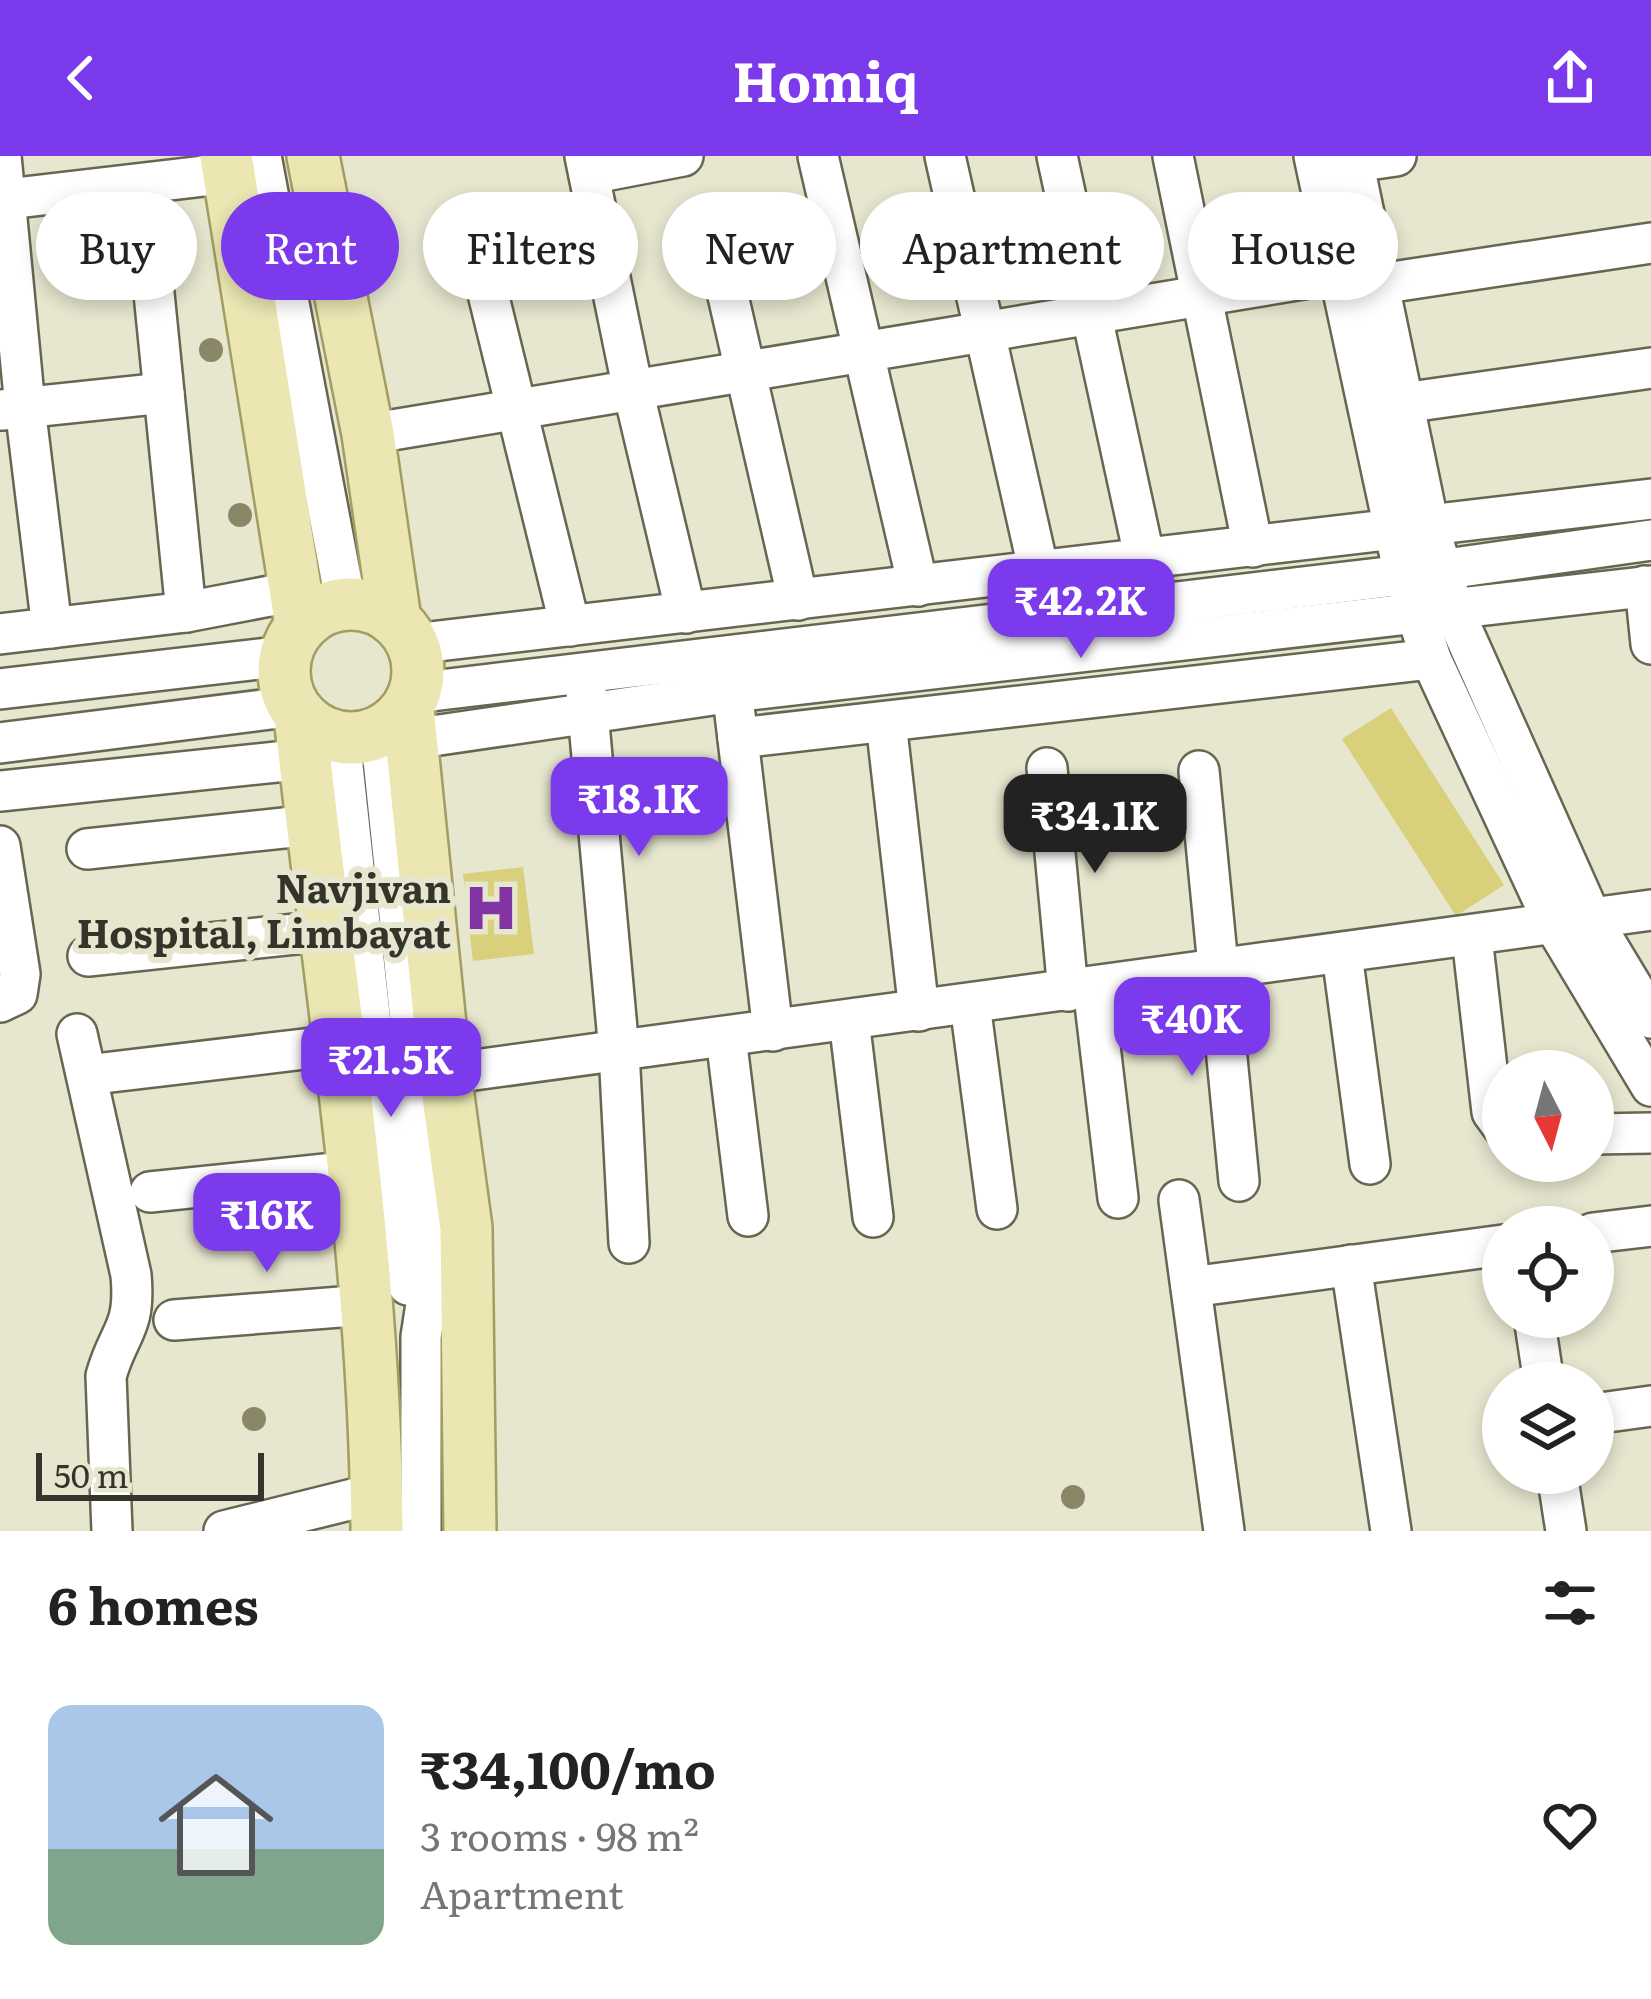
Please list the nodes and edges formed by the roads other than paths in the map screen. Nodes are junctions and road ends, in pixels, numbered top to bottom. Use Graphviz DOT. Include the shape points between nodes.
graph roads {
  1 [pos="2,156"];
  2 [pos="683,156"];
  3 [pos="818,156"];
  4 [pos="945,156"];
  5 [pos="1058,156"];
  6 [pos="1173,156"];
  7 [pos="1313,156"];
  8 [pos="1396,156"];
  9 [pos="320,157"];
  10 [pos="1353,159"];
  11 [pos="239,162"];
  12 [pos="587,165"];
  13 [pos="143,184"];
  14 [pos="1321,192"];
  15 [pos="1360,192"];
  16 [pos="3,200"];
  17 [pos="1188,229"];
  18 [pos="1651,243"];
  19 [pos="1398,281"];
  20 [pos="1188,299"];
  21 [pos="489,300"];
  22 [pos="729,300"];
  23 [pos="1203,300"];
  24 [pos="1347,300"];
  25 [pos="1382,300"];
  26 [pos="1092,316"];
  27 [pos="986,333"];
  28 [pos="864,353"];
  29 [pos="1651,368"];
  30 [pos="746,372"];
  31 [pos="633,391"];
  32 [pos="164,393"];
  33 [pos="1403,403"];
  34 [pos="13,409"];
  35 [pos="516,409"];
  36 [pos="368,434"];
  37 [pos="1651,499"];
  38 [pos="1412,529"];
  39 [pos="1651,540"];
  40 [pos="1252,547"];
  41 [pos="1145,560"];
  42 [pos="1040,572"];
  43 [pos="1422,572"];
  44 [pos="918,586"];
  45 [pos="1648,586"];
  46 [pos="798,600"];
  47 [pos="1434,611"];
  48 [pos="186,613"];
  49 [pos="686,613"];
  50 [pos="307,619"];
  51 [pos="570,626"];
  52 [pos="52,628"];
  53 [pos="0,634"];
  54 [pos="1651,644"];
  55 [pos="1431,659"];
  56 [pos="731,674"];
  57 [pos="0,688"];
  58 [pos="586,694"];
  59 [pos="366,705"];
  60 [pos="886,722"];
  61 [pos="738,738"];
  62 [pos="0,743"];
  63 [pos="1047,768"];
  64 [pos="1199,771"];
  65 [pos="0,791"];
  66 [pos="312,825"];
  67 [pos="0,846"];
  68 [pos="87,849"];
  69 [pos="1651,910"];
  70 [pos="1573,923"];
  71 [pos="324,931"];
  72 [pos="1472,937"];
  73 [pos="1342,954"];
  74 [pos="88,956"];
  75 [pos="1219,970"];
  76 [pos="1081,989"];
  77 [pos="0,1002"];
  78 [pos="970,1004"];
  79 [pos="919,1011"];
  80 [pos="1651,1018"];
  81 [pos="849,1020"];
  82 [pos="772,1030"];
  83 [pos="77,1034"];
  84 [pos="726,1036"];
  85 [pos="338,1046"];
  86 [pos="1485,1050"];
  87 [pos="619,1051"];
  88 [pos="103,1073"];
  89 [pos="446,1074"];
  90 [pos="1651,1086"];
  91 [pos="1651,1132"];
  92 [pos="1614,1133"];
  93 [pos="1370,1164"];
  94 [pos="354,1172"];
  95 [pos="1239,1181"];
  96 [pos="150,1192"];
  97 [pos="1118,1198"];
  98 [pos="1179,1200"];
  99 [pos="997,1209"];
  100 [pos="748,1216"];
  101 [pos="873,1217"];
  102 [pos="1651,1226"];
  103 [pos="1614,1230"];
  104 [pos="629,1243"];
  105 [pos="1482,1247"];
  106 [pos="1351,1265"];
  107 [pos="1191,1287"];
  108 [pos="366,1305"];
  109 [pos="174,1320"];
  110 [pos="1651,1406"];
  111 [pos="1614,1411"];
  112 [pos="1560,1494"];
  113 [pos="359,1514"];
  114 [pos="112,1531"];
  115 [pos="224,1531"];
  116 [pos="421,1531"];
  117 [pos="470,1531"];
  118 [pos="1224,1531"];
  119 [pos="1391,1531"];
  120 [pos="1566,1531"];
  1 -- 16 [label="street"];
  2 -- 12 [label="street"];
  3 -- 28 [label="street"];
  4 -- 27 [label="street"];
  5 -- 26 [label="street"];
  6 -- 17 [label="street"];
  7 -- 14 [label="street"];
  8 -- 10 [label="street"];
  9 -- 36 [label="main road"];
  10 -- 15 [label="street"];
  11 -- 13 [label="street"];
  11 -- 50 [label="main road"];
  12 -- 31 [label="street"];
  13 -- 16 [label="street"];
  13 -- 32 [label="street"];
  16 -- 34 [label="street"];
  18 -- 19 [label="street"];
  20 -- 26 [label="street"];
  21 -- 35 [label="street"];
  22 -- 30 [label="street"];
  23 -- 40 [label="street"];
  24 -- 38 [label="street"];
  25 -- 33 [label="street"];
  26 -- 27 [label="street"];
  26 -- 41 [label="street"];
  27 -- 28 [label="street"];
  27 -- 42 [label="street"];
  28 -- 30 [label="street"];
  28 -- 44 [label="street"];
  29 -- 33 [label="street"];
  30 -- 31 [label="street"];
  30 -- 46 [label="street"];
  31 -- 35 [label="street"];
  31 -- 49 [label="street"];
  32 -- 34 [label="street"];
  32 -- 48 [label="street"];
  33 -- 38 [label="street"];
  34 -- 52 [label="street"];
  35 -- 36 [label="street"];
  35 -- 51 [label="street"];
  36 -- 59 [label="main road"];
  37 -- 38 [label="street"];
  38 -- 40 [label="street"];
  38 -- 43 [label="street"];
  39 -- 43 [label="street"];
  40 -- 41 [label="street"];
  41 -- 42 [label="street"];
  42 -- 44 [label="street"];
  43 -- 47 [label="street"];
  43 -- 56 [label="street"];
  44 -- 46 [label="street"];
  45 -- 47 [label="street"];
  45 -- 54 [label="street"];
  46 -- 49 [label="street"];
  47 -- 55 [label="street"];
  47 -- 56 [label="street"];
  47 -- 70 [label="street"];
  48 -- 50 [label="street"];
  48 -- 52 [label="street"];
  49 -- 51 [label="street"];
  50 -- 57 [label="street"];
  50 -- 59 [label="main road" via="284,678"];
  50 -- 59 [label="main road" via="363,604 385,612"];
  51 -- 59 [label="street"];
  52 -- 53 [label="street"];
  55 -- 60 [label="street"];
  55 -- 70 [label="street"];
  56 -- 58 [label="street"];
  56 -- 61 [label="street"];
  58 -- 59 [label="street"];
  58 -- 87 [label="street"];
  59 -- 62 [label="street"];
  59 -- 65 [label="street"];
  59 -- 66 [label="main road"];
  59 -- 89 [label="main road"];
  59 -- 116 [label="street" via="426,1174"];
  60 -- 61 [label="street"];
  60 -- 79 [label="street"];
  61 -- 82 [label="street"];
  63 -- 76 [label="street"];
  64 -- 75 [label="street"];
  66 -- 68 [label="street"];
  66 -- 71 [label="main road"];
  67 -- 77 [label="street" via="20,974 17,994"];
  69 -- 70 [label="street"];
  70 -- 72 [label="street"];
  70 -- 80 [label="street"];
  70 -- 90 [label="street"];
  71 -- 74 [label="street"];
  71 -- 85 [label="main road"];
  72 -- 73 [label="street"];
  72 -- 86 [label="street"];
  73 -- 75 [label="street"];
  73 -- 93 [label="street"];
  75 -- 76 [label="street"];
  75 -- 95 [label="street"];
  76 -- 78 [label="street"];
  76 -- 97 [label="street"];
  78 -- 79 [label="street"];
  78 -- 99 [label="street"];
  79 -- 81 [label="street"];
  81 -- 82 [label="street"];
  81 -- 101 [label="street"];
  82 -- 84 [label="street"];
  83 -- 114 [label="street" via="134,1306 106,1376"];
  84 -- 87 [label="street"];
  84 -- 100 [label="street"];
  85 -- 88 [label="street"];
  85 -- 94 [label="main road"];
  87 -- 89 [label="street"];
  87 -- 104 [label="street"];
  89 -- 117 [label="main road" via="466,1228"];
  91 -- 92 [label="street"];
  94 -- 96 [label="street"];
  94 -- 108 [label="main road"];
  98 -- 107 [label="street"];
  102 -- 103 [label="street"];
  105 -- 106 [label="street"];
  106 -- 107 [label="street"];
  106 -- 119 [label="street"];
  107 -- 118 [label="street"];
  108 -- 109 [label="street"];
  108 -- 113 [label="main road"];
  110 -- 111 [label="street"];
  112 -- 120 [label="street"];
  113 -- 115 [label="street"];
}
